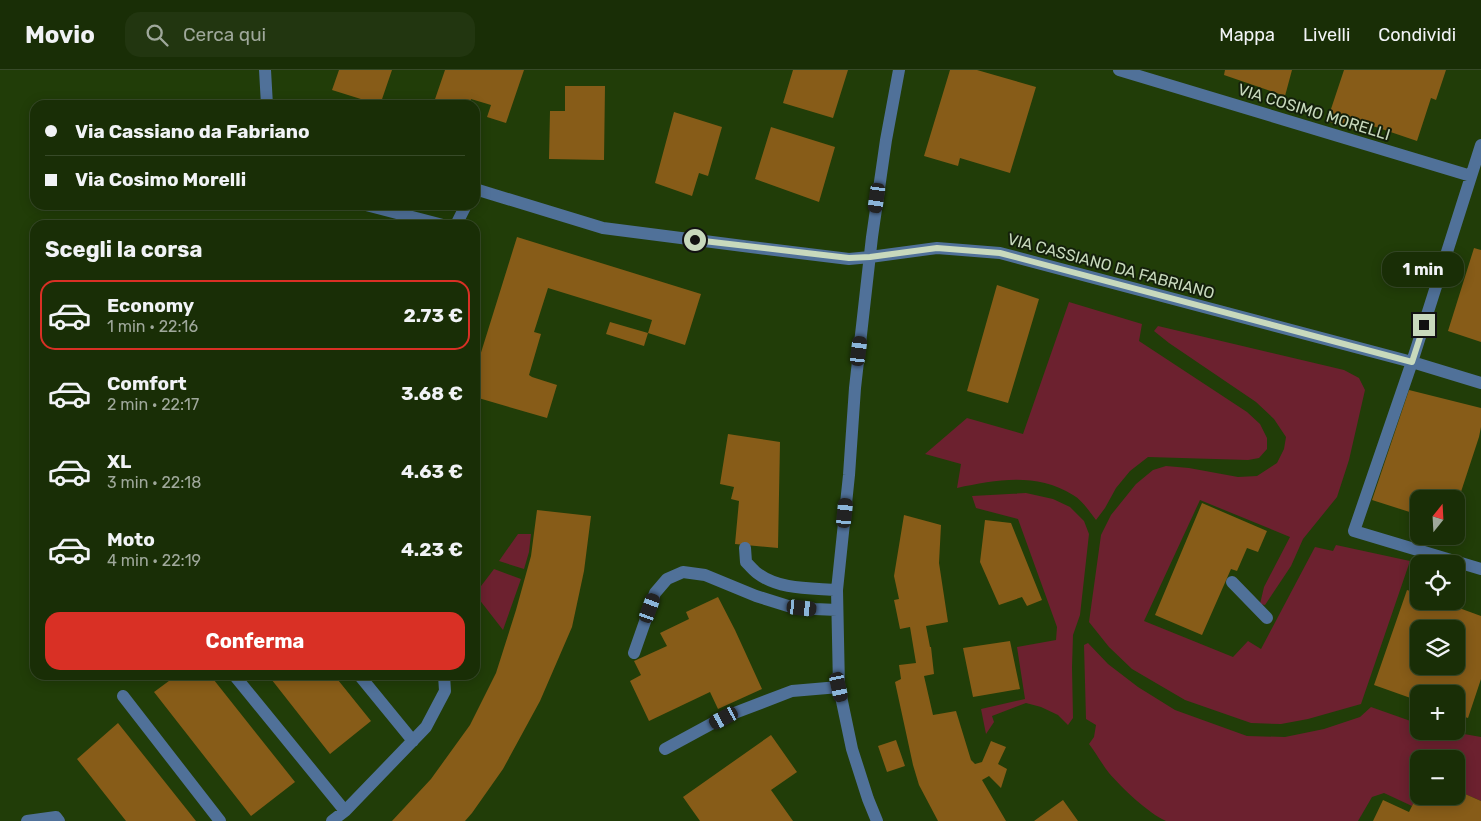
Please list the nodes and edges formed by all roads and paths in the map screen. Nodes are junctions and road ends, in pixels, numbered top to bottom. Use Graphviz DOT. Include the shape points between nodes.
graph roads {
  1 [pos="265,70"];
  2 [pos="900,70"];
  3 [pos="1119,70"];
  4 [pos="267,100"];
  5 [pos="1480,152"];
  6 [pos="1471,176"];
  7 [pos="480,191"];
  8 [pos="385,210"];
  9 [pos="424,220"];
  10 [pos="870,257"];
  11 [pos="1412,362"];
  12 [pos="1481,384"];
  13 [pos="745,548"];
  14 [pos="1481,569"];
  15 [pos="1232,582"];
  16 [pos="837,590"];
  17 [pos="837,610"];
  18 [pos="1267,618"];
  19 [pos="634,653"];
  20 [pos="238,680"];
  21 [pos="363,680"];
  22 [pos="444,680"];
  23 [pos="839,687"];
  24 [pos="123,696"];
  25 [pos="413,741"];
  26 [pos="664,749"];
  27 [pos="345,812"];
  28 [pos="27,821"];
  29 [pos="59,821"];
  30 [pos="220,821"];
  31 [pos="332,821"];
  32 [pos="877,821"];
  1 -- 4 [label="street"];
  2 -- 10 [label="street" via="886,140"];
  3 -- 6 [label="street, VIA COSIMO MORELLI"];
  5 -- 6 [label="street"];
  6 -- 11 [label="street"];
  7 -- 10 [label="street, VIA CASSIANO DA FABRIANO" via="603,228 849,258"];
  8 -- 9 [label="street"];
  10 -- 11 [label="street, VIA CASSIANO DA FABRIANO" via="937,248 1000,253"];
  10 -- 16 [label="street"];
  11 -- 12 [label="street, VIA CASSIANO DA FABRIANO"];
  11 -- 14 [label="street" via="1354,531"];
  13 -- 16 [label="street" via="746,562 756,573 770,580 798,588"];
  15 -- 18 [label="street"];
  16 -- 17 [label="street"];
  17 -- 19 [label="street" via="788,606 705,574 683,572 667,579 655,593"];
  17 -- 23 [label="street"];
  20 -- 27 [label="street"];
  21 -- 25 [label="street"];
  22 -- 25 [label="street" via="445,691 426,727"];
  23 -- 26 [label="street" via="792,691 724,718"];
  23 -- 32 [label="street" via="852,749"];
  24 -- 30 [label="street"];
  25 -- 27 [label="street"];
  27 -- 31 [label="street"];
  28 -- 29 [label="street" via="56,817"];
}
